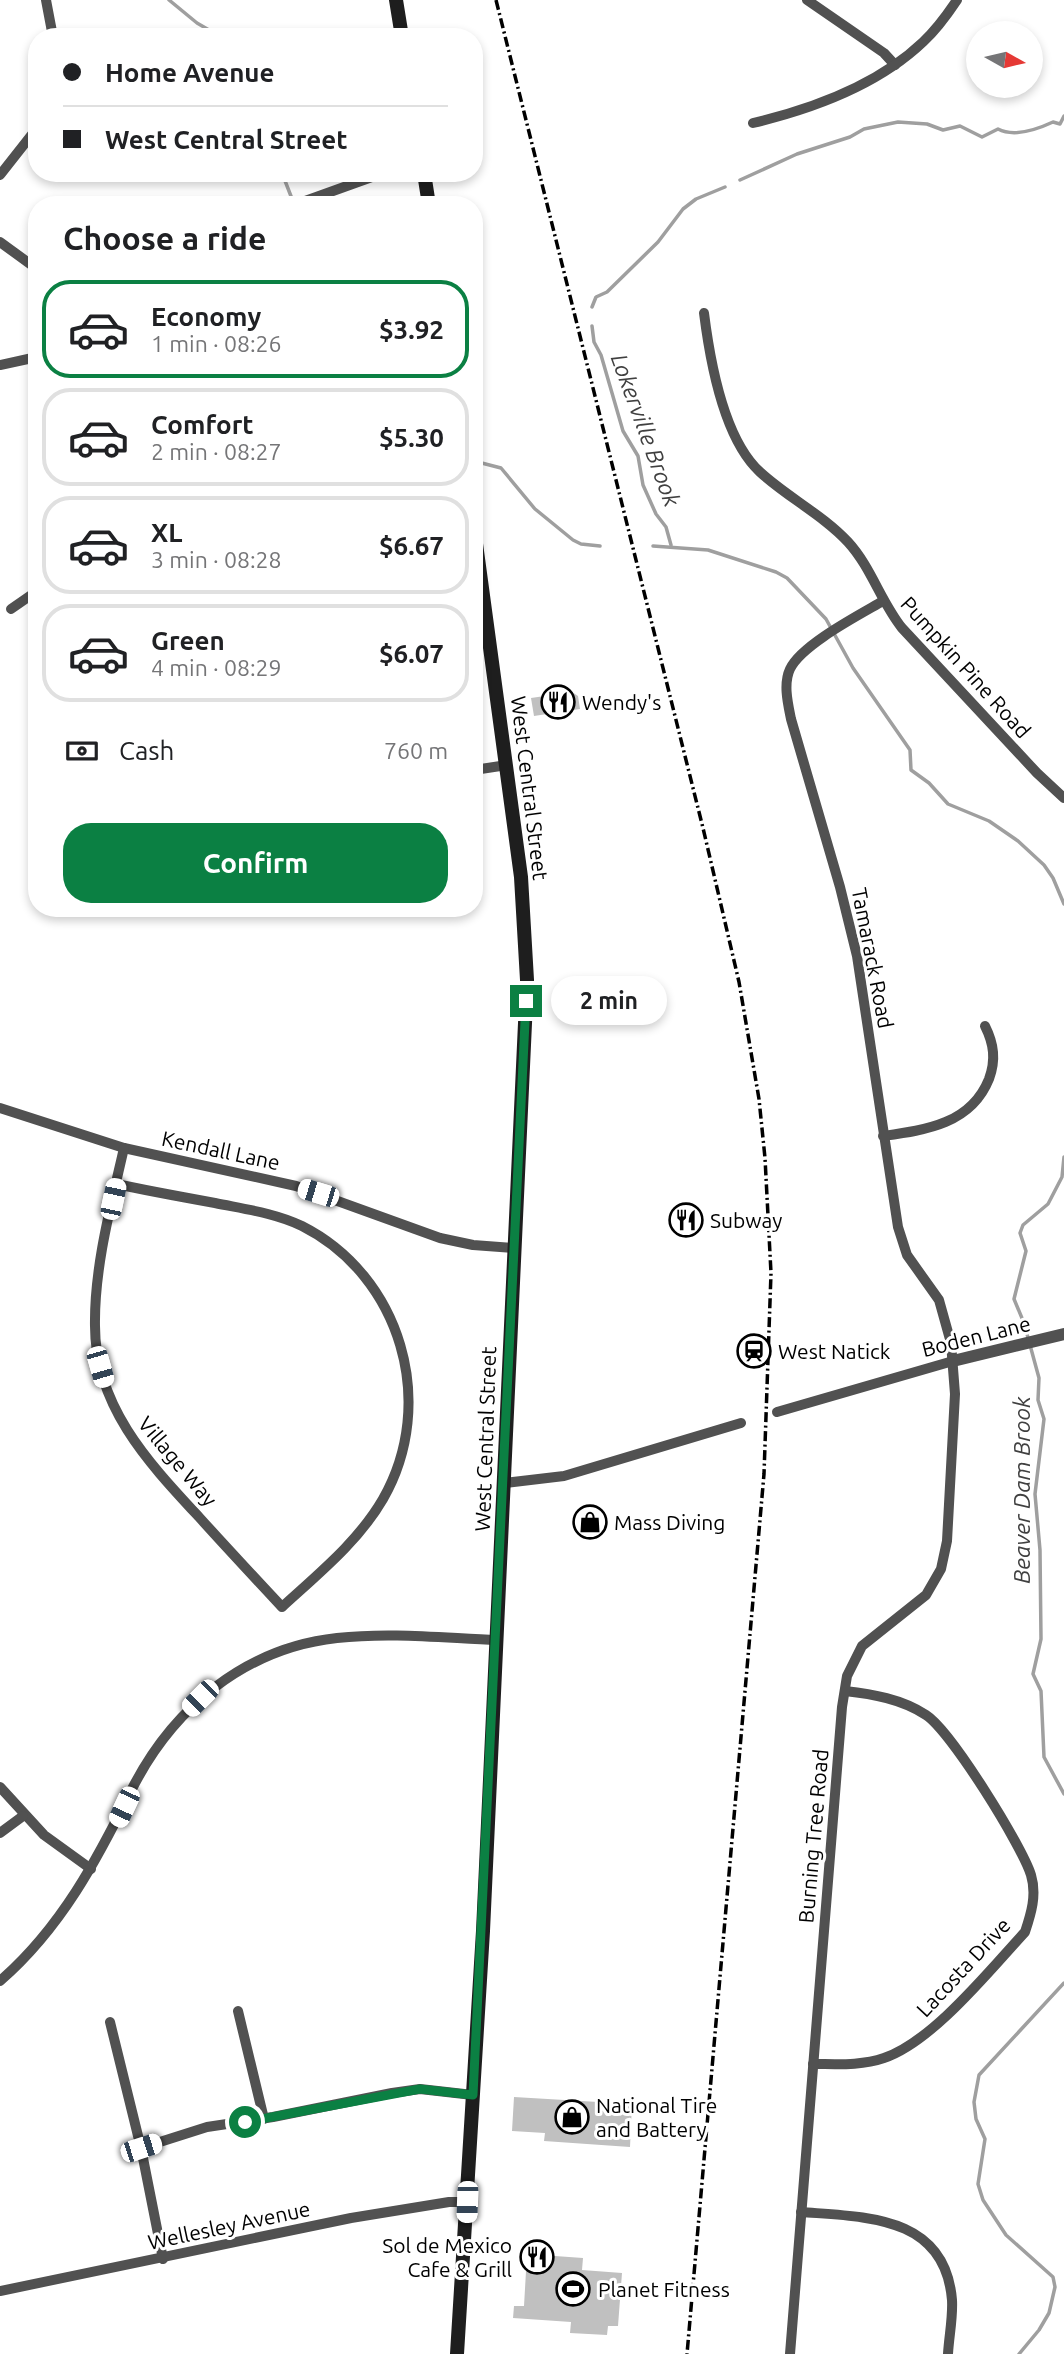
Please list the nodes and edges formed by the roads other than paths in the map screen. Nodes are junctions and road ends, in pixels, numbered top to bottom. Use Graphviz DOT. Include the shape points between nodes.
graph roads {
  1 [pos="46,0"];
  2 [pos="396,0"];
  3 [pos="807,0"];
  4 [pos="957,0"];
  5 [pos="51,28"];
  6 [pos="401,28"];
  7 [pos="895,65"];
  8 [pos="753,123"];
  9 [pos="28,139"];
  10 [pos="0,175"];
  11 [pos="358,182"];
  12 [pos="318,196"];
  13 [pos="0,243"];
  14 [pos="28,263"];
  15 [pos="704,313"];
  16 [pos="28,359"];
  17 [pos="0,365"];
  18 [pos="483,593"];
  19 [pos="28,597"];
  20 [pos="883,601"];
  21 [pos="11,609"];
  22 [pos="507,765"];
  23 [pos="483,769"];
  24 [pos="1064,798"];
  25 [pos="985,1026"];
  26 [pos="0,1108"];
  27 [pos="883,1136"];
  28 [pos="124,1148"];
  29 [pos="116,1184"];
  30 [pos="515,1248"];
  31 [pos="1064,1334"];
  32 [pos="953,1361"];
  33 [pos="777,1412"];
  34 [pos="741,1423"];
  35 [pos="505,1483"];
  36 [pos="497,1640"];
  37 [pos="845,1691"];
  38 [pos="0,1787"];
  39 [pos="23,1816"];
  40 [pos="0,1833"];
  41 [pos="91,1869"];
  42 [pos="0,1981"];
  43 [pos="239,2011"];
  44 [pos="110,2022"];
  45 [pos="813,2064"];
  46 [pos="473,2095"];
  47 [pos="264,2119"];
  48 [pos="141,2148"];
  49 [pos="467,2202"];
  50 [pos="802,2212"];
  51 [pos="163,2259"];
  52 [pos="0,2291"];
  53 [pos="457,2354"];
  54 [pos="790,2354"];
  55 [pos="948,2354"];
  1 -- 5 [label="street"];
  2 -- 6 [label="main road"];
  3 -- 7 [label="street"];
  4 -- 7 [label="street" via="923,43"];
  7 -- 8 [label="street" via="836,95"];
  9 -- 10 [label="street"];
  11 -- 12 [label="street"];
  13 -- 14 [label="street"];
  15 -- 20 [label="street, Pumpkin Pine Road" via="715,374 743,453 761,473 850,544"];
  16 -- 17 [label="street"];
  18 -- 22 [label="main road, West Central Street"];
  19 -- 21 [label="street"];
  20 -- 24 [label="street, Pumpkin Pine Road" via="902,628"];
  20 -- 27 [label="street, Tamarack Road" via="821,639 790,669 788,706 857,956"];
  22 -- 23 [label="street"];
  22 -- 30 [label="main road, West Central Street" via="521,877 527,980"];
  25 -- 27 [label="street" via="993,1064 976,1102 940,1125"];
  26 -- 28 [label="street, Kendall Lane"];
  27 -- 32 [label="street, Tamarack Road" via="902,1241 939,1300"];
  28 -- 29 [label="street, Village Way"];
  28 -- 30 [label="street, Kendall Lane" via="296,1186 440,1238"];
  29 -- 29 [label="street, Village Way" via="95,1311 96,1347 105,1387 143,1455 282,1606 352,1542 393,1478 409,1403 405,1360 395,1327 360,1271 332,1245 300,1225 251,1210"];
  30 -- 35 [label="main road, West Central Street"];
  31 -- 32 [label="street, Boden Lane"];
  32 -- 33 [label="street, Boden Lane"];
  32 -- 37 [label="street, Burning Tree Road" via="949,1524 941,1569 926,1595 862,1646"];
  34 -- 35 [label="street" via="564,1476"];
  35 -- 36 [label="main road, West Central Street"];
  36 -- 41 [label="street" via="339,1637 291,1647 244,1667 200,1698 166,1735"];
  36 -- 46 [label="main road, West Central Street"];
  37 -- 45 [label="street, Burning Tree Road"];
  37 -- 45 [label="street, Lacosta Drive" via="898,1702 926,1714 945,1732 1023,1856 1031,1876 1032,1910 1025,1933 915,2043 866,2063"];
  38 -- 39 [label="street"];
  39 -- 40 [label="street"];
  39 -- 41 [label="street"];
  41 -- 42 [label="street" via="45,1935"];
  43 -- 47 [label="street"];
  44 -- 48 [label="street"];
  45 -- 50 [label="street, Burning Tree Road"];
  46 -- 47 [label="street" via="420,2089"];
  46 -- 49 [label="main road, West Central Street"];
  47 -- 48 [label="street" via="207,2127"];
  48 -- 51 [label="street"];
  49 -- 51 [label="street, Wellesley Avenue" via="351,2218"];
  49 -- 53 [label="main road, West Central Street"];
  50 -- 54 [label="street, Burning Tree Road"];
  50 -- 55 [label="street" via="881,2219 919,2237 937,2258 949,2283 953,2311"];
  51 -- 52 [label="street, Wellesley Avenue"];
}
